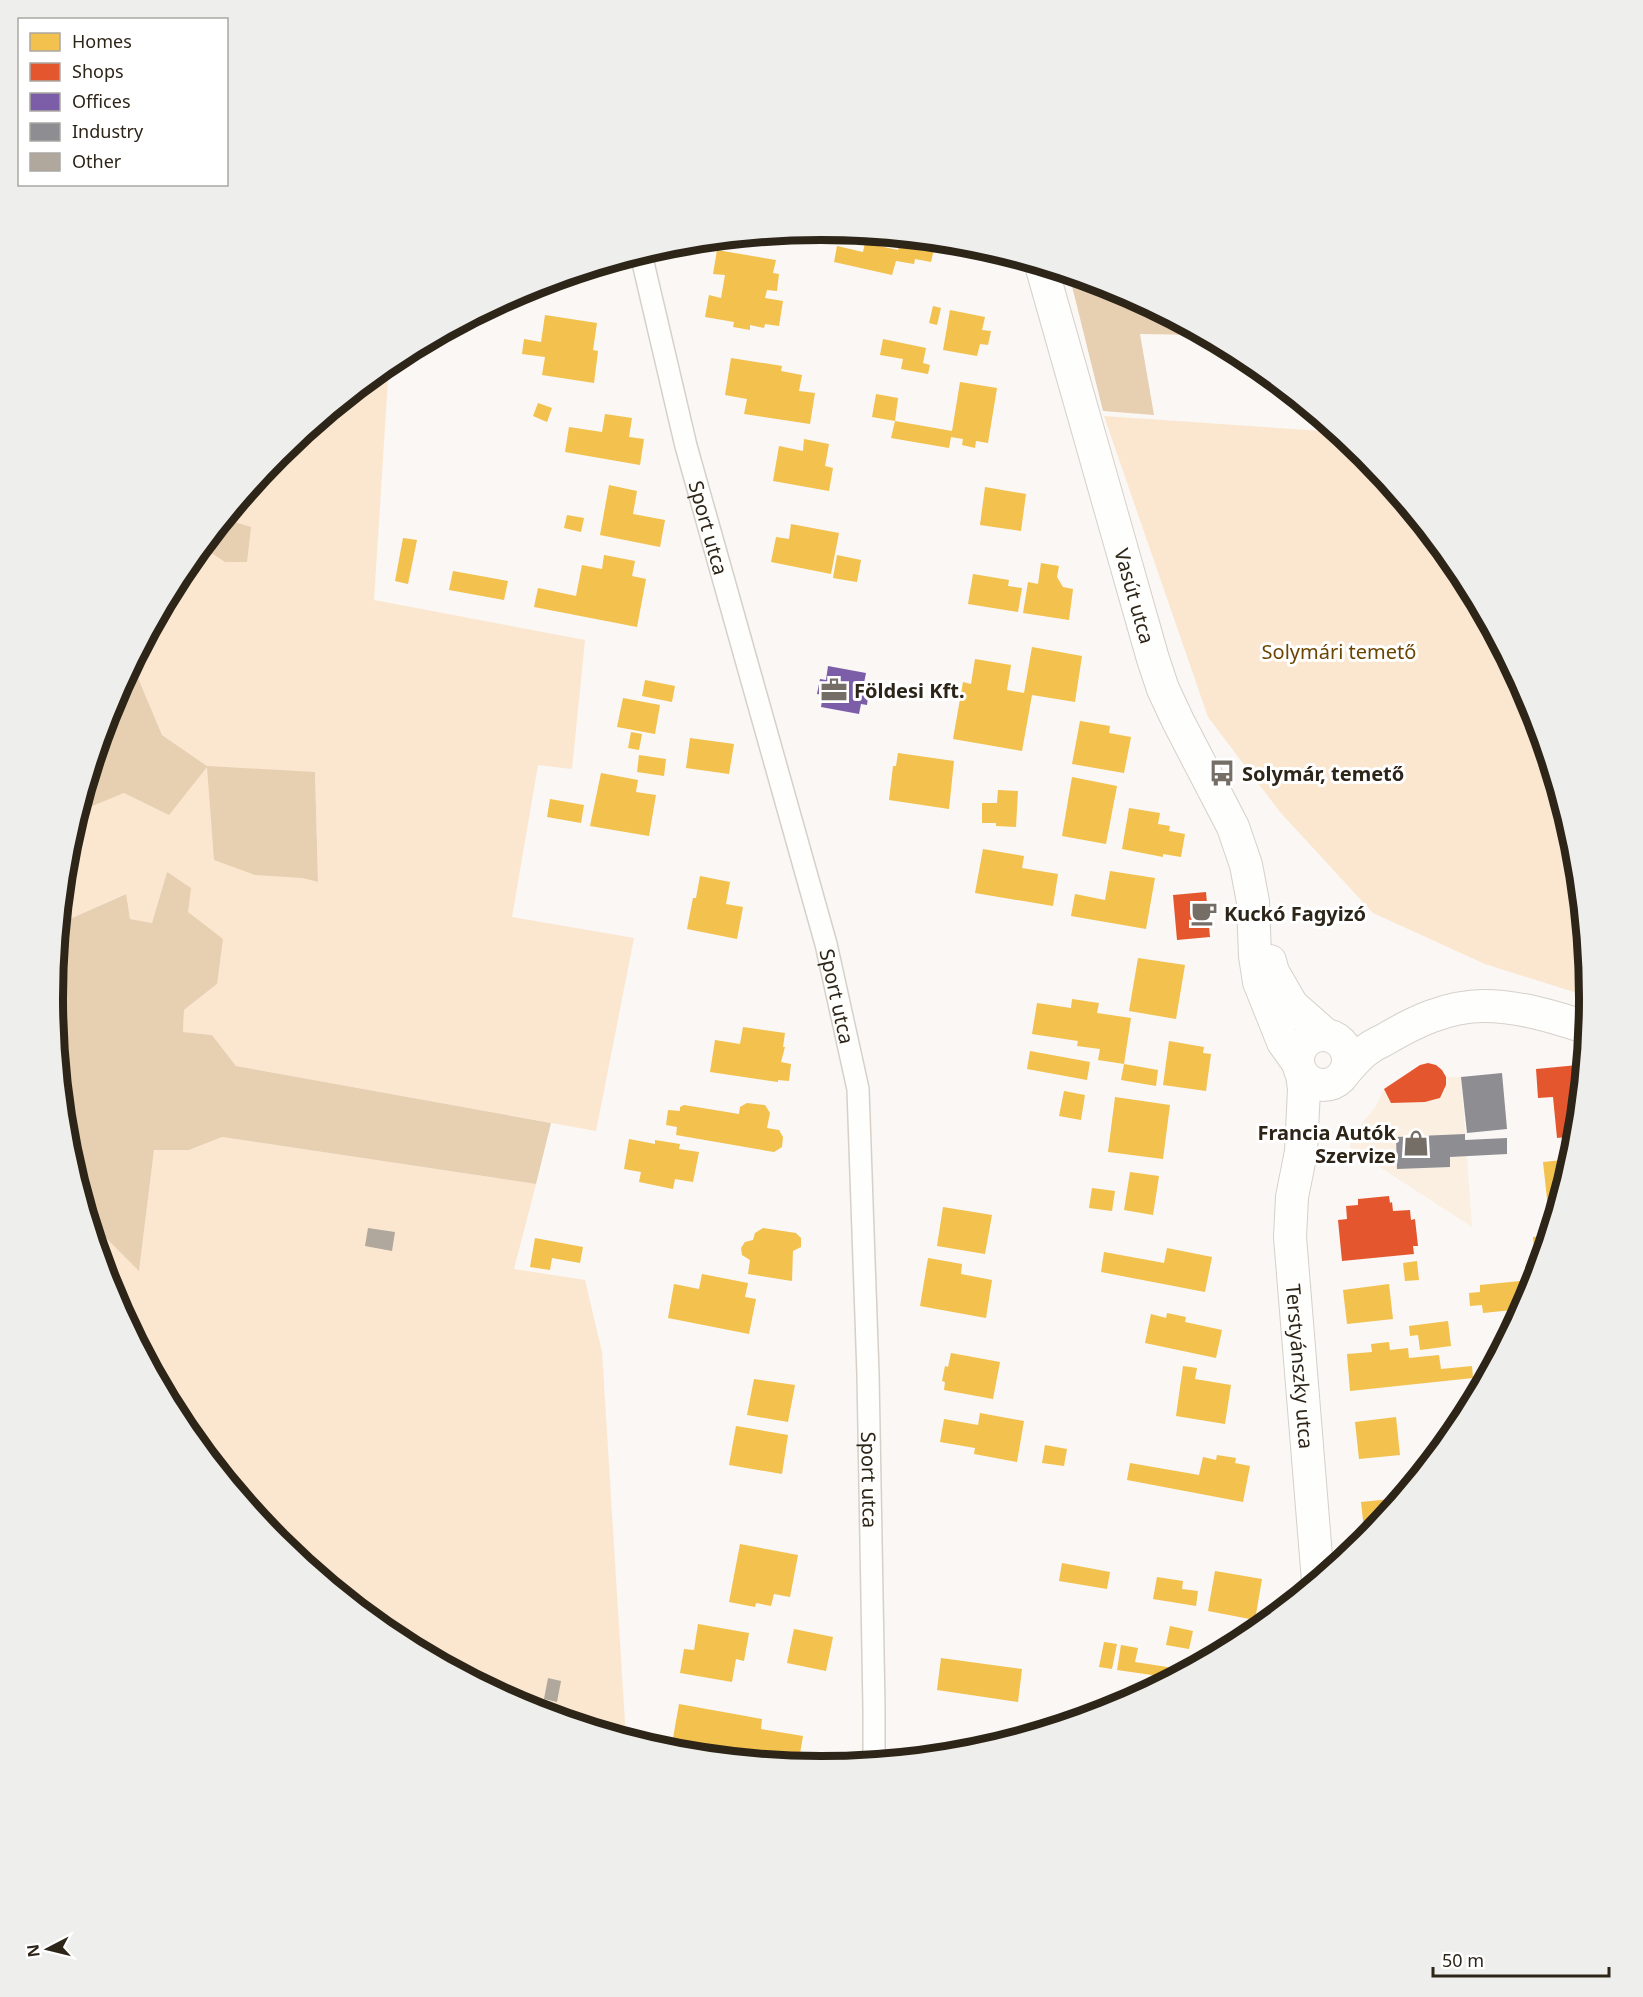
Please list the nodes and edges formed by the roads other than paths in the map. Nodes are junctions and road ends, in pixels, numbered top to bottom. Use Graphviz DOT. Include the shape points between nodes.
graph roads {
  1 [pos="642,262"];
  2 [pos="1043,274"];
  3 [pos="1254,908"];
  4 [pos="1408,1025"];
  5 [pos="1579,1025"];
  6 [pos="1331,1037"];
  7 [pos="1300,1068"];
  8 [pos="1340,1076"];
  9 [pos="1301,1152"];
  10 [pos="1317,1573"];
  11 [pos="874,1755"];
  1 -- 11 [label="street, Sport utca" via="686,446 826,944 858,1089 868,1374"];
  2 -- 3 [label="main road, Vasút utca" via="1153,659 1178,721 1233,827 1246,865"];
  3 -- 6 [label="main road, Vasút utca" via="1273,972 1292,1005"];
  3 -- 7 [label="main road, Vasút utca" via="1259,982 1278,1032"];
  4 -- 5 [label="main road" via="1441,1012 1482,1006 1518,1010"];
  4 -- 6 [label="main road"];
  4 -- 8 [label="main road, Terstyánszky utca" via="1365,1050"];
  6 -- 7 [label="main road" via="1315,1036 1305,1042 1299,1051"];
  6 -- 8 [label="main road" via="1345,1048 1348,1060"];
  7 -- 8 [label="main road" via="1312,1082 1324,1085"];
  7 -- 9 [label="main road, Terstyánszky utca" via="1304,1089"];
  8 -- 9 [label="main road, Terstyánszky utca"];
  9 -- 10 [label="main road, Terstyánszky utca" via="1292,1197 1290,1237"];
}
